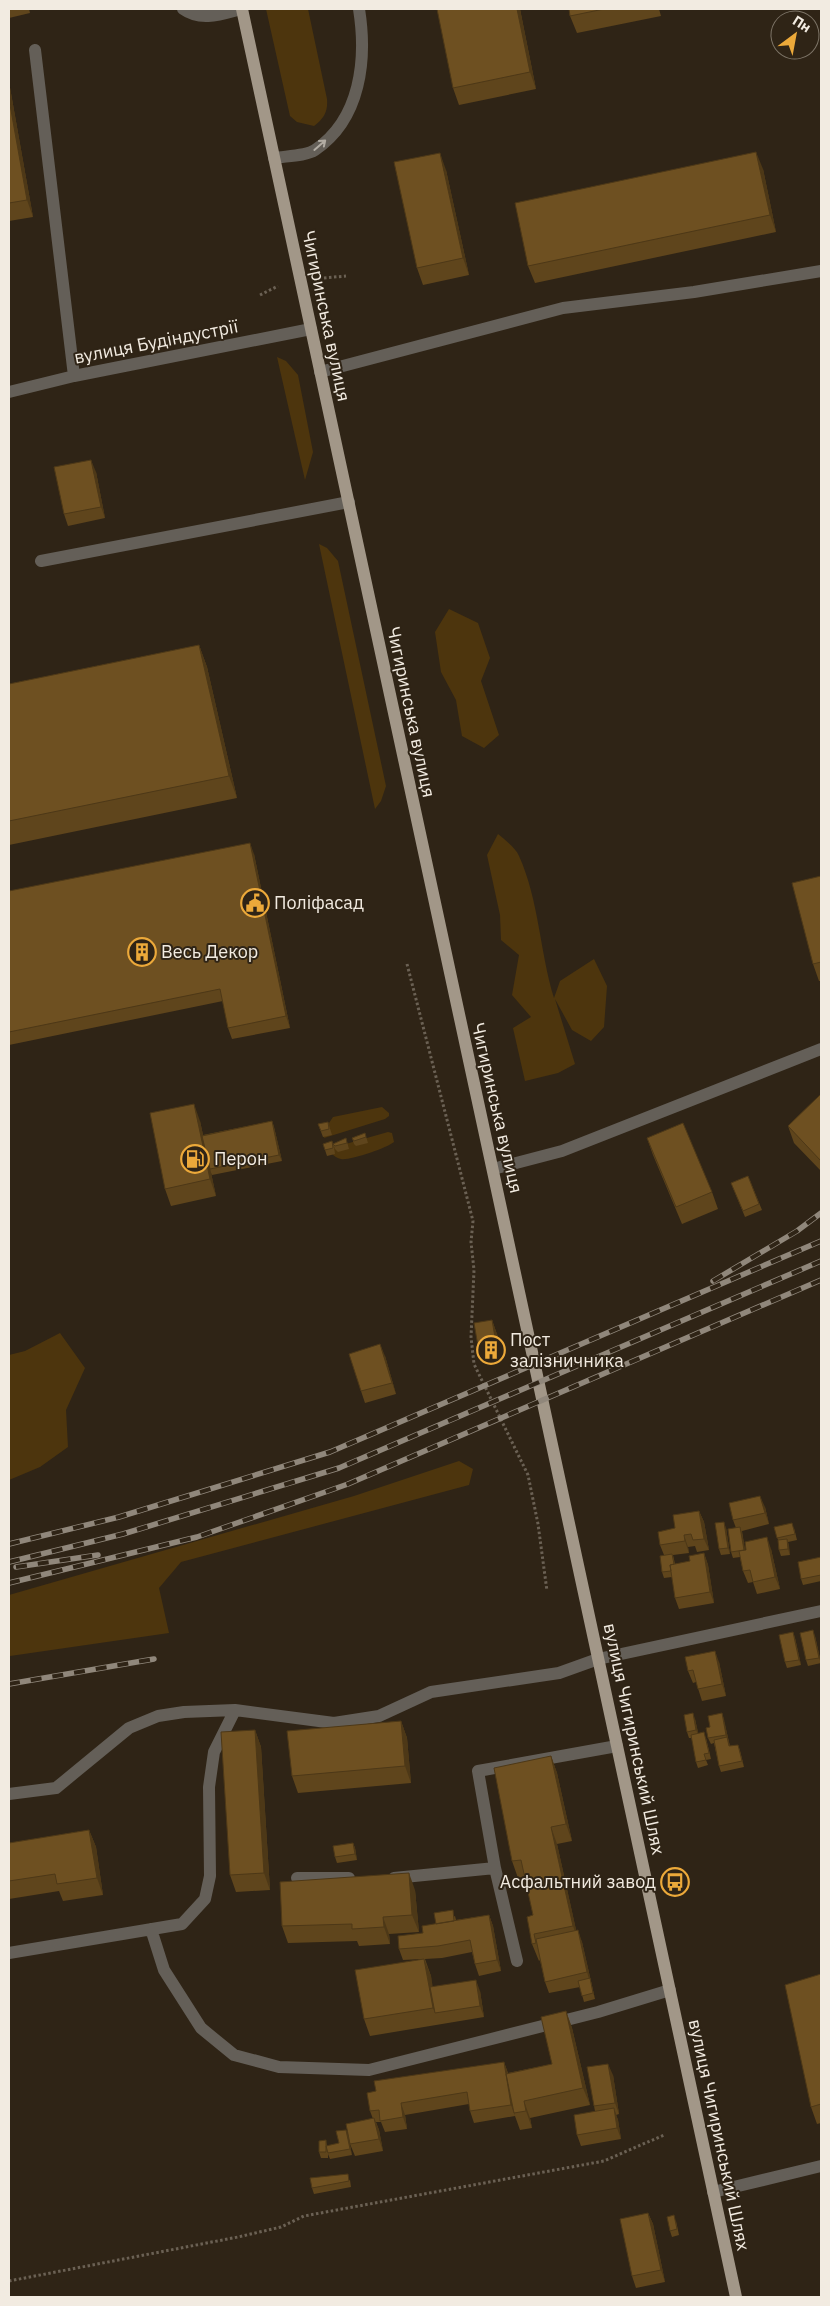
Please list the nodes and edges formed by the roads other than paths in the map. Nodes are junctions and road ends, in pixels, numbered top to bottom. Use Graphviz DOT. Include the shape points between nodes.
graph roads {
  1 [pos="183,9"];
  2 [pos="242,9"];
  3 [pos="359,9"];
  4 [pos="35,50"];
  5 [pos="274,158"];
  6 [pos="821,271"];
  7 [pos="312,329"];
  8 [pos="320,372"];
  9 [pos="74,376"];
  10 [pos="9,392"];
  11 [pos="349,502"];
  12 [pos="41,560"];
  13 [pos="821,1049"];
  14 [pos="493,1169"];
  15 [pos="547,1423"];
  16 [pos="821,1610"];
  17 [pos="598,1659"];
  18 [pos="235,1710"];
  19 [pos="617,1746"];
  20 [pos="9,1794"];
  21 [pos="495,1868"];
  22 [pos="297,1878"];
  23 [pos="151,1930"];
  24 [pos="9,1954"];
  25 [pos="517,1961"];
  26 [pos="670,1990"];
  27 [pos="821,2166"];
  28 [pos="714,2192"];
  29 [pos="736,2297"];
  1 -- 2 [label="street" via="206,17"];
  2 -- 5 [label="main road, Чигиринська вулиця"];
  5 -- 3 [label="street, one-way" via="314,151 342,126 362,76"];
  4 -- 9 [label="street"];
  5 -- 7 [label="main road, Чигиринська вулиця"];
  6 -- 8 [label="street" via="694,292 563,308"];
  7 -- 8 [label="main road, Чигиринська вулиця"];
  7 -- 9 [label="street, вулиця Будіндустрії"];
  8 -- 11 [label="main road, Чигиринська вулиця"];
  9 -- 10 [label="street, вулиця Будіндустрії"];
  11 -- 12 [label="street"];
  11 -- 14 [label="main road, Чигиринська вулиця"];
  13 -- 14 [label="street" via="562,1151"];
  14 -- 15 [label="main road, Чигиринська вулиця"];
  15 -- 17 [label="main road, вулиця Чигиринський Шлях"];
  16 -- 17 [label="street"];
  17 -- 18 [label="street" via="559,1672 431,1692 379,1716 334,1723"];
  17 -- 19 [label="main road, вулиця Чигиринський Шлях"];
  18 -- 20 [label="street" via="158,1716 129,1728 56,1788"];
  18 -- 23 [label="street" via="214,1752 209,1787 210,1876 205,1899 182,1924"];
  19 -- 21 [label="street" via="478,1771"];
  19 -- 26 [label="main road, вулиця Чигиринський Шлях"];
  21 -- 22 [label="street" via="371,1878"];
  21 -- 25 [label="street"];
  23 -- 24 [label="street"];
  23 -- 26 [label="street" via="164,1970 201,2028 234,2055 280,2068 369,2070 598,2012"];
  26 -- 28 [label="main road, вулиця Чигиринський Шлях"];
  27 -- 28 [label="street"];
  28 -- 29 [label="main road, вулиця Чигиринський Шлях"];
}
